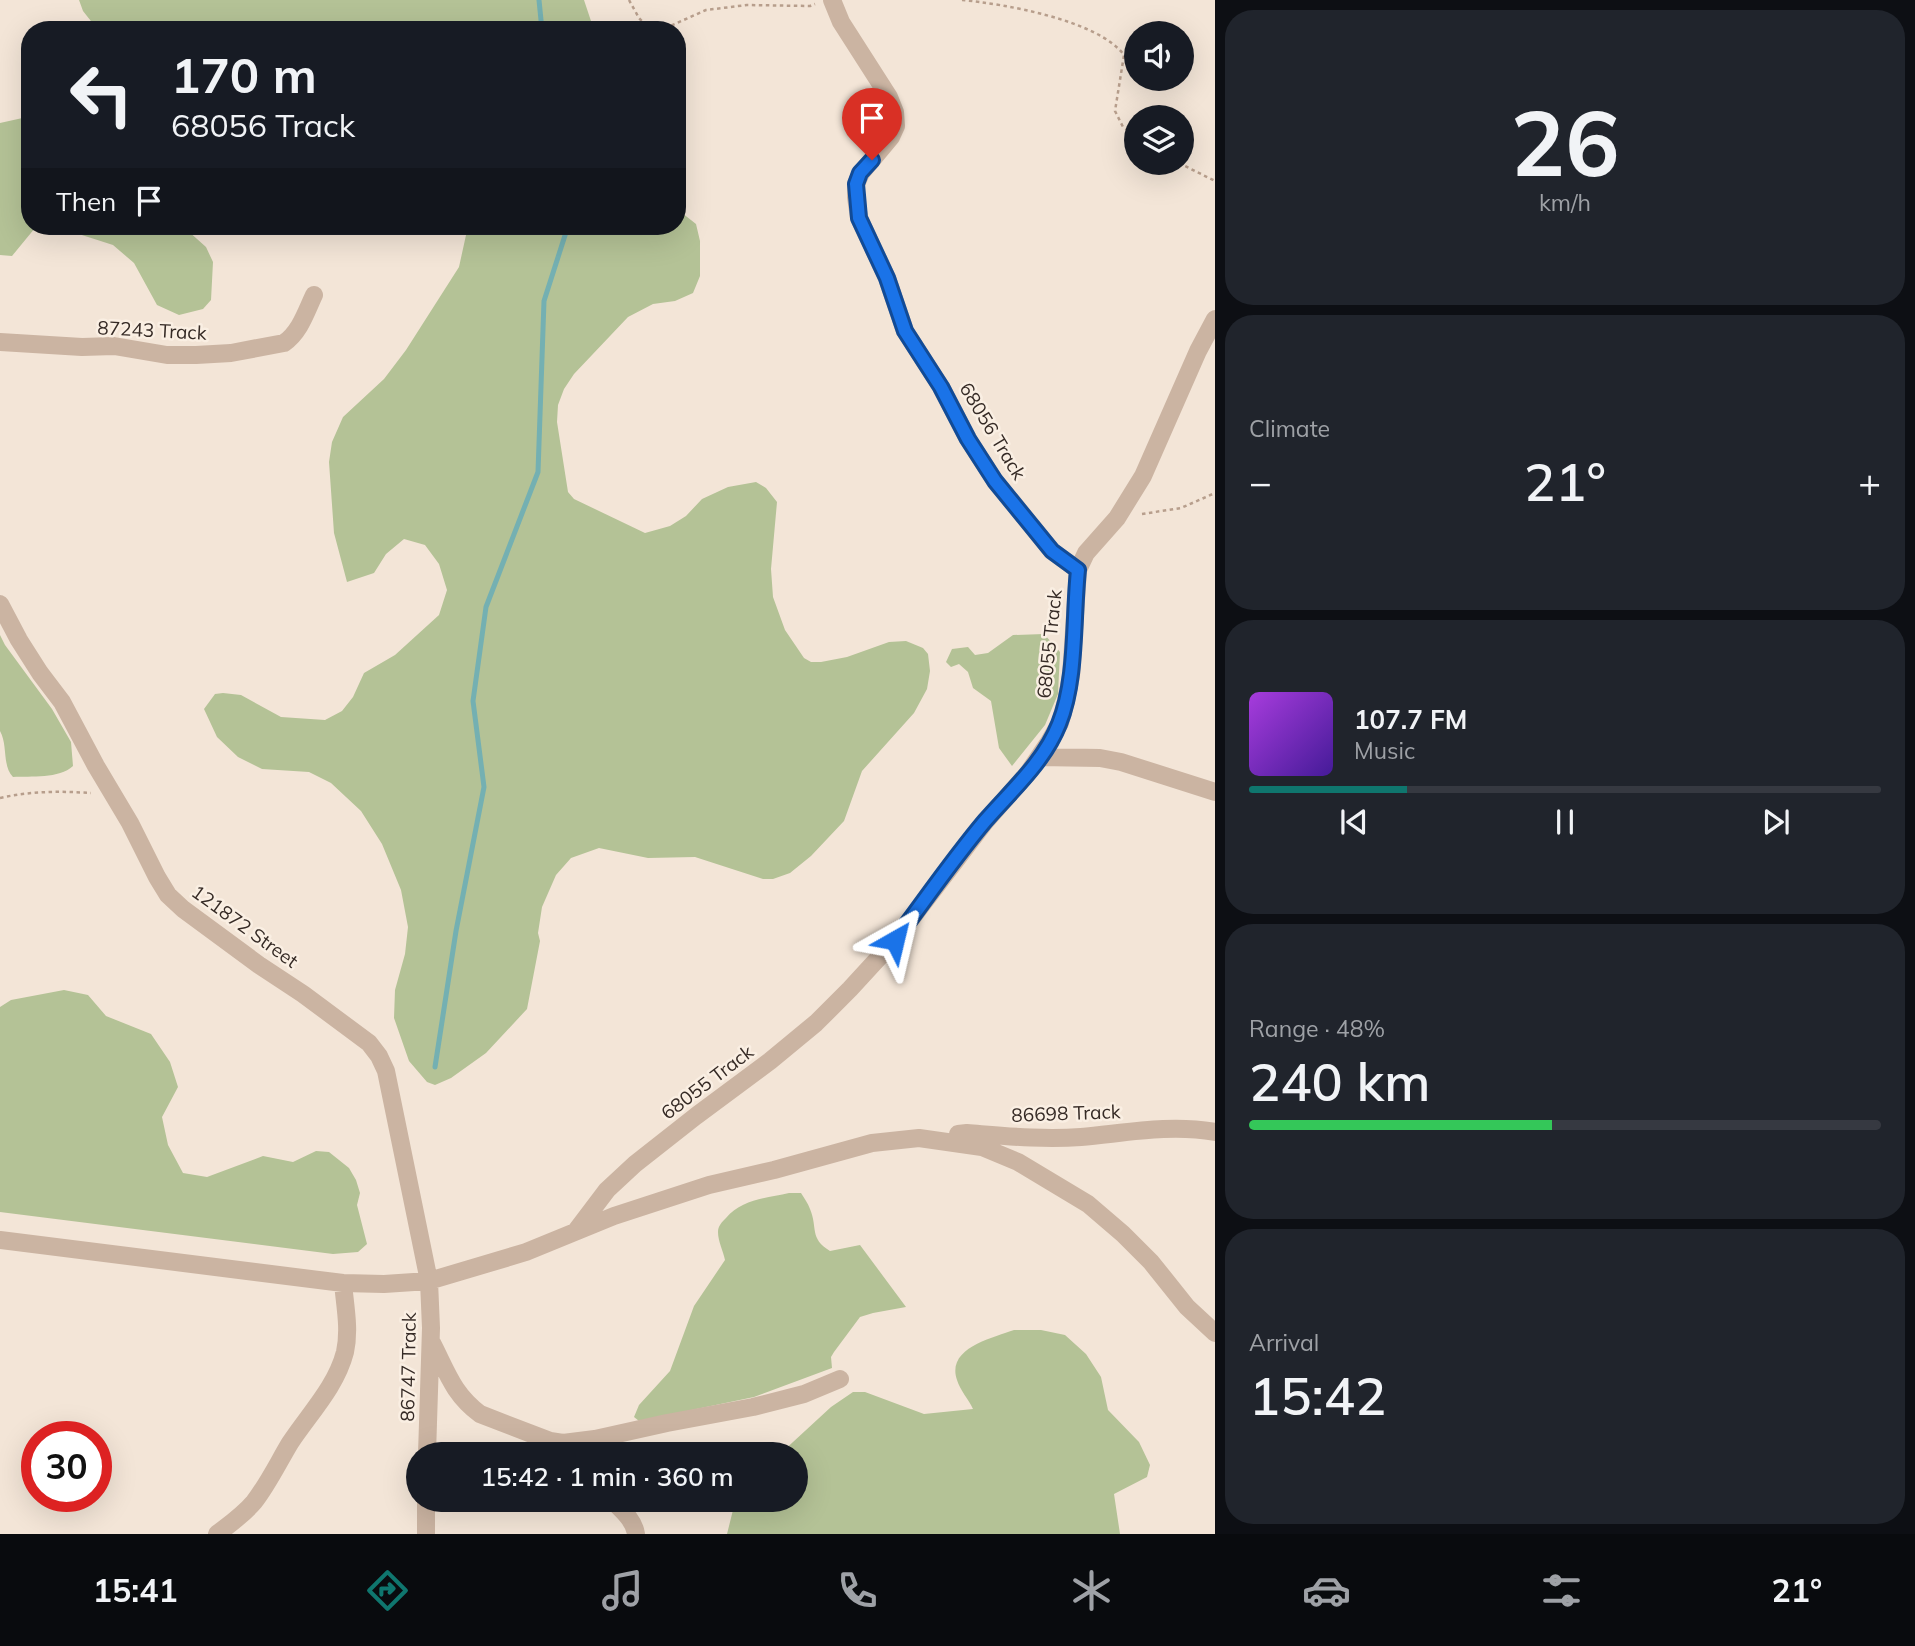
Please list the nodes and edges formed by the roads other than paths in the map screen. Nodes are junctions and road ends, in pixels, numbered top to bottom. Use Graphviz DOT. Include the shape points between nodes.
graph roads {
  1 [pos="825,1"];
  2 [pos="314,295"];
  3 [pos="1215,319"];
  4 [pos="0,342"];
  5 [pos="1078,570"];
  6 [pos="0,604"];
  7 [pos="1039,757"];
  8 [pos="1215,792"];
  9 [pos="1215,1132"];
  10 [pos="919,1138"];
  11 [pos="576,1231"];
  12 [pos="0,1240"];
  13 [pos="429,1281"];
  14 [pos="343,1283"];
  15 [pos="1215,1333"];
  16 [pos="430,1340"];
  17 [pos="840,1379"];
  18 [pos="550,1441"];
  19 [pos="427,1442"];
  20 [pos="426,1512"];
  21 [pos="624,1512"];
  22 [pos="217,1534"];
  23 [pos="426,1534"];
  24 [pos="636,1534"];
  1 -- 5 [label="street, 68056 Track" via="895,112 891,137 860,173 856,197 859,218 905,331 995,481 1052,551"];
  2 -- 4 [label="street, 87243 Track" via="296,333 284,343 231,353 167,355 114,346"];
  3 -- 5 [label="street, 68055 Track" via="1143,476"];
  5 -- 7 [label="street, 68055 Track" via="1071,676 1060,723"];
  6 -- 13 [label="street, 121872 Street" via="62,702 168,895 351,1029 379,1056 393,1097"];
  7 -- 8 [label="street" via="1121,762"];
  7 -- 11 [label="street, 68055 Track" via="895,940 850,989 770,1061 635,1164 607,1190"];
  9 -- 10 [label="street, 86698 Track" via="1158,1128 1079,1137 1031,1139 967,1133"];
  10 -- 11 [label="street" via="872,1143 709,1185"];
  10 -- 15 [label="street" via="982,1147 1018,1162 1088,1204 1142,1253"];
  11 -- 13 [label="street" via="526,1252"];
  12 -- 14 [label="street"];
  13 -- 14 [label="street"];
  13 -- 16 [label="street, 86747 Track"];
  14 -- 22 [label="street" via="348,1327 337,1374 254,1502"];
  16 -- 18 [label="street" via="452,1385 470,1407"];
  16 -- 19 [label="street, 86747 Track"];
  17 -- 18 [label="street" via="804,1394 753,1406 595,1439"];
  20 -- 23 [label="street"];
  21 -- 24 [label="street"];
}
